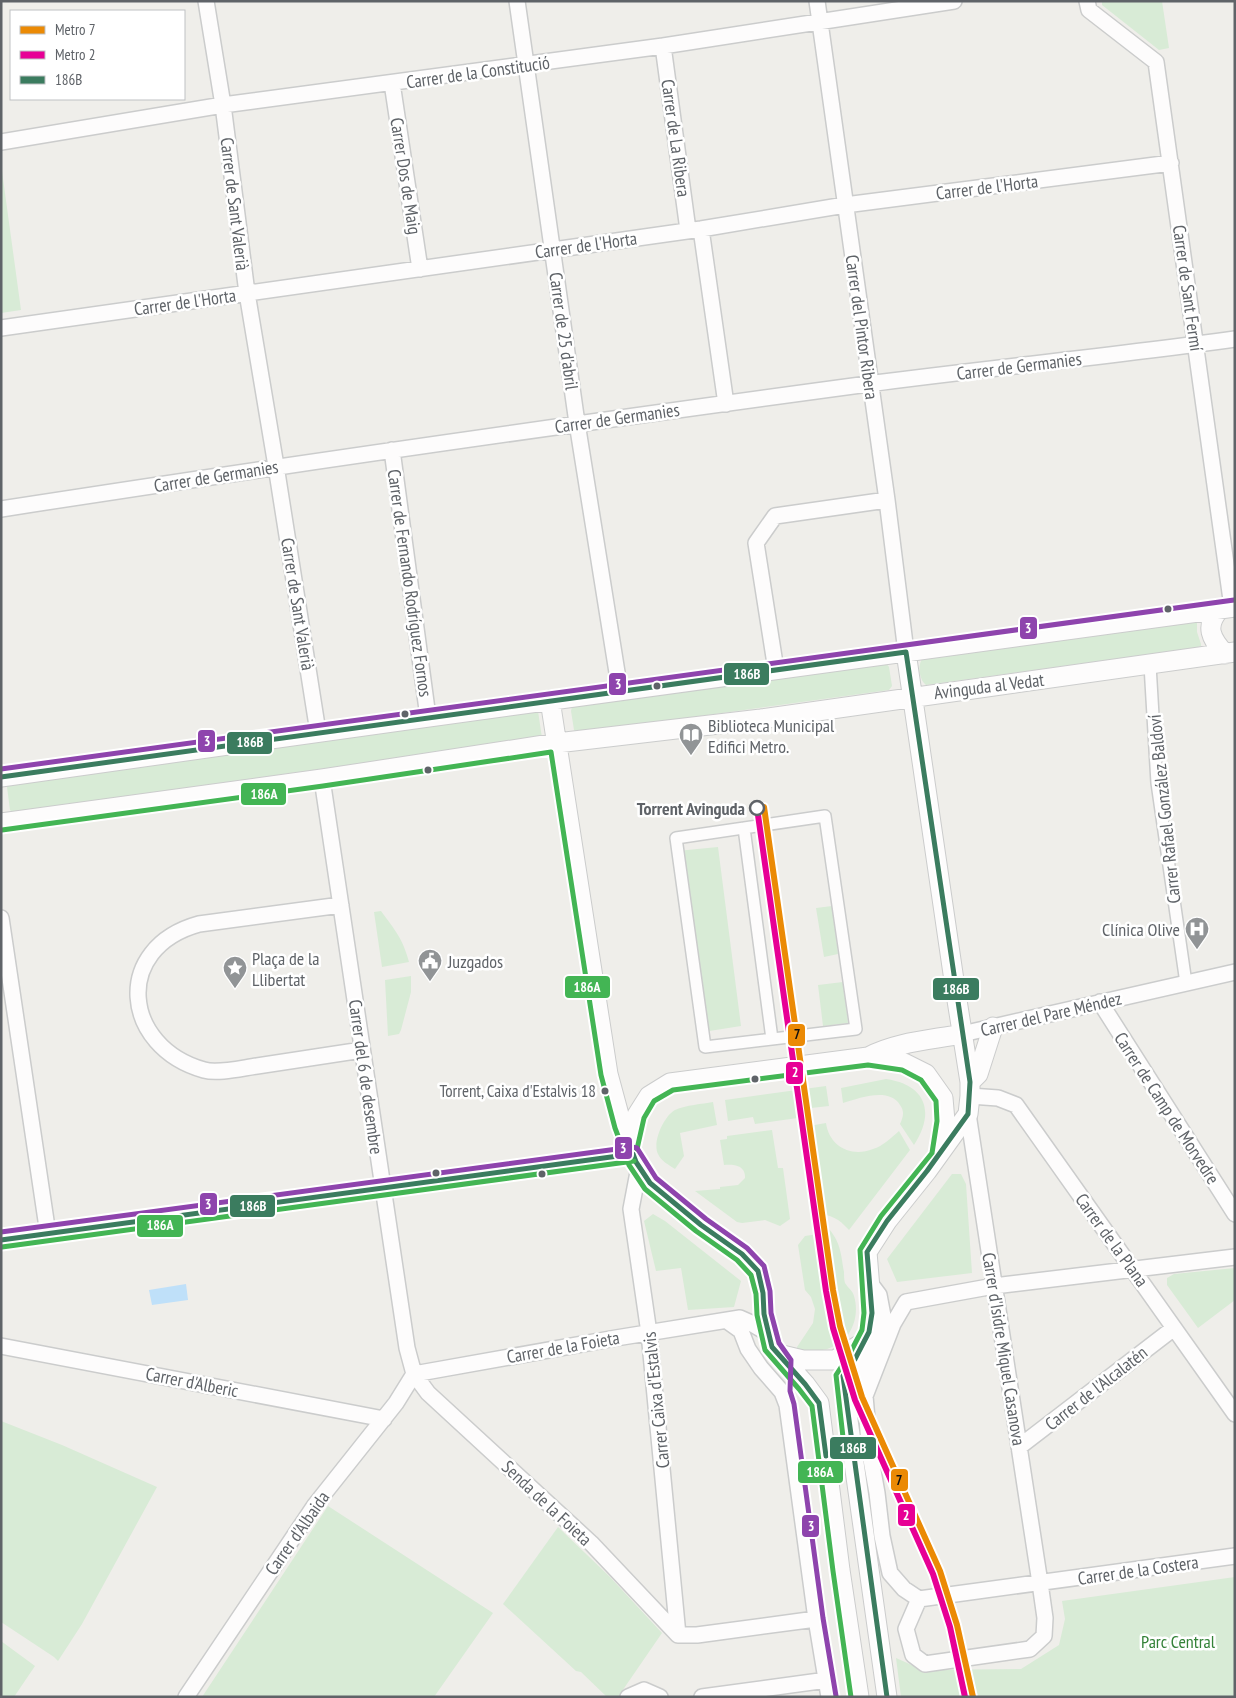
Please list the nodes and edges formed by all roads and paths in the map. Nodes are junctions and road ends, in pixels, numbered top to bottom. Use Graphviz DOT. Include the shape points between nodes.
graph roads {
  1 [pos="206,1"];
  2 [pos="518,1"];
  3 [pos="817,1"];
  4 [pos="954,1"];
  5 [pos="1087,1"];
  6 [pos="821,21"];
  7 [pos="663,46"];
  8 [pos="528,65"];
  9 [pos="392,83"];
  10 [pos="223,105"];
  11 [pos="1,142"];
  12 [pos="1171,163"];
  13 [pos="845,206"];
  14 [pos="695,230"];
  15 [pos="553,250"];
  16 [pos="420,269"];
  17 [pos="247,293"];
  18 [pos="1,328"];
  19 [pos="1235,339"];
  20 [pos="1196,345"];
  21 [pos="870,384"];
  22 [pos="726,404"];
  23 [pos="577,424"];
  24 [pos="392,450"];
  25 [pos="276,466"];
  26 [pos="887,500"];
  27 [pos="1,508"];
  28 [pos="1229,608"];
  29 [pos="906,652"];
  30 [pos="1230,653"];
  31 [pos="1150,665"];
  32 [pos="776,670"];
  33 [pos="620,690"];
  34 [pos="913,696"];
  35 [pos="550,700"];
  36 [pos="428,717"];
  37 [pos="318,732"];
  38 [pos="557,743"];
  39 [pos="1,777"];
  40 [pos="322,778"];
  41 [pos="1,823"];
  42 [pos="744,828"];
  43 [pos="341,905"];
  44 [pos="1,918"];
  45 [pos="1235,972"];
  46 [pos="1186,983"];
  47 [pos="1100,1002"];
  48 [pos="8,1014"];
  49 [pos="993,1027"];
  50 [pos="962,1034"];
  51 [pos="772,1039"];
  52 [pos="362,1050"];
  53 [pos="868,1057"];
  54 [pos="969,1097"];
  55 [pos="634,1156"];
  56 [pos="939,1156"];
  57 [pos="382,1187"];
  58 [pos="1235,1214"];
  59 [pos="48,1234"];
  60 [pos="1,1240"];
  61 [pos="1235,1257"];
  62 [pos="1132,1269"];
  63 [pos="870,1282"];
  64 [pos="994,1286"];
  65 [pos="727,1321"];
  66 [pos="1174,1328"];
  67 [pos="649,1332"];
  68 [pos="769,1334"];
  69 [pos="863,1343"];
  70 [pos="1,1346"];
  71 [pos="781,1357"];
  72 [pos="414,1374"];
  73 [pos="782,1392"];
  74 [pos="865,1396"];
  75 [pos="1235,1414"];
  76 [pos="384,1419"];
  77 [pos="1018,1447"];
  78 [pos="1235,1556"];
  79 [pos="1040,1583"];
  80 [pos="919,1599"];
  81 [pos="816,1620"];
  82 [pos="678,1635"];
  83 [pos="827,1680"];
  84 [pos="186,1697"];
  85 [pos="628,1697"];
  86 [pos="660,1697"];
  87 [pos="702,1697"];
  88 [pos="829,1697"];
  89 [pos="858,1697"];
  90 [pos="887,1697"];
  1 -- 10 [label="street, Carrer de Sant Valerià"];
  2 -- 8 [label="street, Carrer de 25 d'abril"];
  3 -- 6 [label="street, Carrer del Pintor Ribera"];
  4 -- 6 [label="street, Carrer de la Constitució"];
  5 -- 12 [label="street, Carrer de Sant Fermí" via="1089,10 1156,62"];
  6 -- 7 [label="street, Carrer de la Constitució"];
  6 -- 13 [label="street, Carrer del Pintor Ribera"];
  7 -- 8 [label="street, Carrer de la Constitució"];
  7 -- 14 [label="street, Carrer de La Ribera"];
  8 -- 9 [label="street, Carrer de la Constitució"];
  8 -- 15 [label="street, Carrer de 25 d'abril"];
  9 -- 10 [label="street, Carrer de la Constitució"];
  9 -- 16 [label="street, Carrer Dos de Maig"];
  10 -- 11 [label="street, Carrer de la Constitució"];
  10 -- 17 [label="street, Carrer de Sant Valerià"];
  12 -- 13 [label="street, Carrer de l'Horta"];
  12 -- 20 [label="street, Carrer de Sant Fermí"];
  13 -- 14 [label="street, Carrer de l'Horta"];
  13 -- 21 [label="street, Carrer del Pintor Ribera"];
  14 -- 15 [label="street, Carrer de l'Horta"];
  14 -- 22 [label="street, Carrer de La Ribera"];
  15 -- 16 [label="street, Carrer de l'Horta"];
  15 -- 23 [label="street, Carrer de 25 d'abril"];
  16 -- 17 [label="street, Carrer de l'Horta"];
  17 -- 18 [label="street, Carrer de l'Horta"];
  17 -- 25 [label="street, Carrer de Sant Valerià"];
  19 -- 20 [label="street, Carrer de Germanies"];
  20 -- 21 [label="street, Carrer de Germanies"];
  20 -- 28 [label="street, Carrer de Sant Fermí"];
  21 -- 22 [label="street, Carrer de Germanies"];
  21 -- 26 [label="street, Carrer del Pintor Ribera"];
  22 -- 23 [label="street, Carrer de Germanies"];
  23 -- 24 [label="street, Carrer de Germanies"];
  23 -- 33 [label="street, Carrer de 25 d'abril"];
  24 -- 25 [label="street, Carrer de Germanies"];
  24 -- 36 [label="street, Carrer de Fernando Rodríguez Fornos"];
  25 -- 27 [label="street, Carrer de Germanies"];
  25 -- 37 [label="street, Carrer de Sant Valerià"];
  26 -- 29 [label="street, Carrer del Pintor Ribera"];
  26 -- 32 [label="street" via="775,516 756,543"];
  28 -- 29 [label="street"];
  28 -- 30 [label="street" via="1214,615 1211,631 1212,638"];
  29 -- 32 [label="street"];
  29 -- 34 [label="street"];
  30 -- 31 [label="street, Avinguda al Vedat"];
  31 -- 34 [label="street, Avinguda al Vedat"];
  31 -- 46 [label="street, Carrer Rafael González Baldoví" via="1157,783"];
  32 -- 33 [label="street"];
  33 -- 35 [label="street"];
  34 -- 38 [label="street, Avinguda al Vedat" via="761,719"];
  34 -- 50 [label="street"];
  35 -- 36 [label="street"];
  35 -- 38 [label="street"];
  36 -- 37 [label="street"];
  37 -- 39 [label="street"];
  38 -- 40 [label="street, Avinguda al Vedat"];
  38 -- 55 [label="street" via="609,1080"];
  40 -- 41 [label="street, Avinguda al Vedat"];
  40 -- 43 [label="street, Carrer del 6 de desembre"];
  42 -- 51 [label="street"];
  42 -- 51 [label="street" via="676,838 705,1047"];
  42 -- 51 [label="street" via="825,816 856,1029"];
  43 -- 52 [label="street, Carrer del 6 de desembre"];
  43 -- 52 [label="street" via="186,927 151,953 144,966 139,981 140,1014 150,1034 167,1053 206,1071 234,1070"];
  44 -- 48 [label="street"];
  45 -- 46 [label="street, Carrer del Pare Méndez"];
  46 -- 47 [label="street, Carrer del Pare Méndez"];
  47 -- 49 [label="street, Carrer del Pare Méndez"];
  47 -- 58 [label="street, Carrer de Camp de Morvedre"];
  48 -- 59 [label="street"];
  49 -- 50 [label="street, Carrer del Pare Méndez"];
  49 -- 54 [label="street"];
  50 -- 53 [label="street, Carrer del Pare Méndez" via="894,1046"];
  50 -- 54 [label="street"];
  52 -- 57 [label="street, Carrer del 6 de desembre"];
  53 -- 55 [label="street, Carrer del Pare Méndez" via="670,1084 649,1096 637,1115"];
  53 -- 56 [label="street, Carrer del Pare Méndez" via="904,1063 926,1074 943,1098 945,1121"];
  54 -- 56 [label="street"];
  54 -- 62 [label="street, Carrer de la Plana" via="998,1098 1016,1105"];
  54 -- 64 [label="street, Carrer d'Isidre Miquel Casanova"];
  55 -- 57 [label="street"];
  55 -- 67 [label="street, Carrer Caixa d'Estalvis" via="631,1209"];
  55 -- 68 [label="street" via="650,1183 742,1254 758,1271"];
  56 -- 63 [label="street" via="887,1221 867,1252"];
  57 -- 59 [label="street"];
  57 -- 72 [label="street, Carrer del 6 de desembre" via="407,1348"];
  59 -- 60 [label="street"];
  61 -- 62 [label="street"];
  62 -- 64 [label="street"];
  62 -- 66 [label="street, Carrer de la Plana"];
  63 -- 69 [label="street" via="872,1313 869,1332"];
  63 -- 74 [label="street" via="878,1295 883,1316 860,1370"];
  64 -- 74 [label="street" via="906,1302 892,1324"];
  64 -- 77 [label="street, Carrer d'Isidre Miquel Casanova"];
  65 -- 67 [label="street, Carrer de la Foieta"];
  65 -- 68 [label="street, Carrer de la Foieta" via="740,1318"];
  65 -- 73 [label="street" via="741,1331 748,1349"];
  66 -- 75 [label="street, Carrer de la Plana"];
  66 -- 77 [label="street, Carrer de l'Alcalatén"];
  67 -- 72 [label="street, Carrer de la Foieta"];
  67 -- 82 [label="street, Carrer Caixa d'Estalvis"];
  68 -- 71 [label="street" via="772,1347"];
  69 -- 71 [label="street" via="835,1360"];
  69 -- 90 [label="street" via="843,1376"];
  70 -- 76 [label="street, Carrer d'Alberic"];
  71 -- 73 [label="street"];
  71 -- 89 [label="street" via="820,1404"];
  72 -- 76 [label="street, Carrer d'Albaida"];
  72 -- 82 [label="street, Senda de la Foieta" via="428,1393 572,1525"];
  73 -- 81 [label="street" via="787,1405"];
  74 -- 80 [label="street" via="870,1454 890,1573 904,1589"];
  76 -- 84 [label="street, Carrer d'Albaida" via="315,1505"];
  77 -- 79 [label="street, Carrer d'Isidre Miquel Casanova"];
  78 -- 79 [label="street, Carrer de la Costera"];
  79 -- 80 [label="street, Carrer de la Costera"];
  79 -- 80 [label="street" via="1044,1636 1030,1649 925,1664 913,1655 906,1629"];
  81 -- 82 [label="street"];
  81 -- 83 [label="street"];
  83 -- 87 [label="street"];
  83 -- 88 [label="street"];
  85 -- 86 [label="street" via="644,1690"];
}
